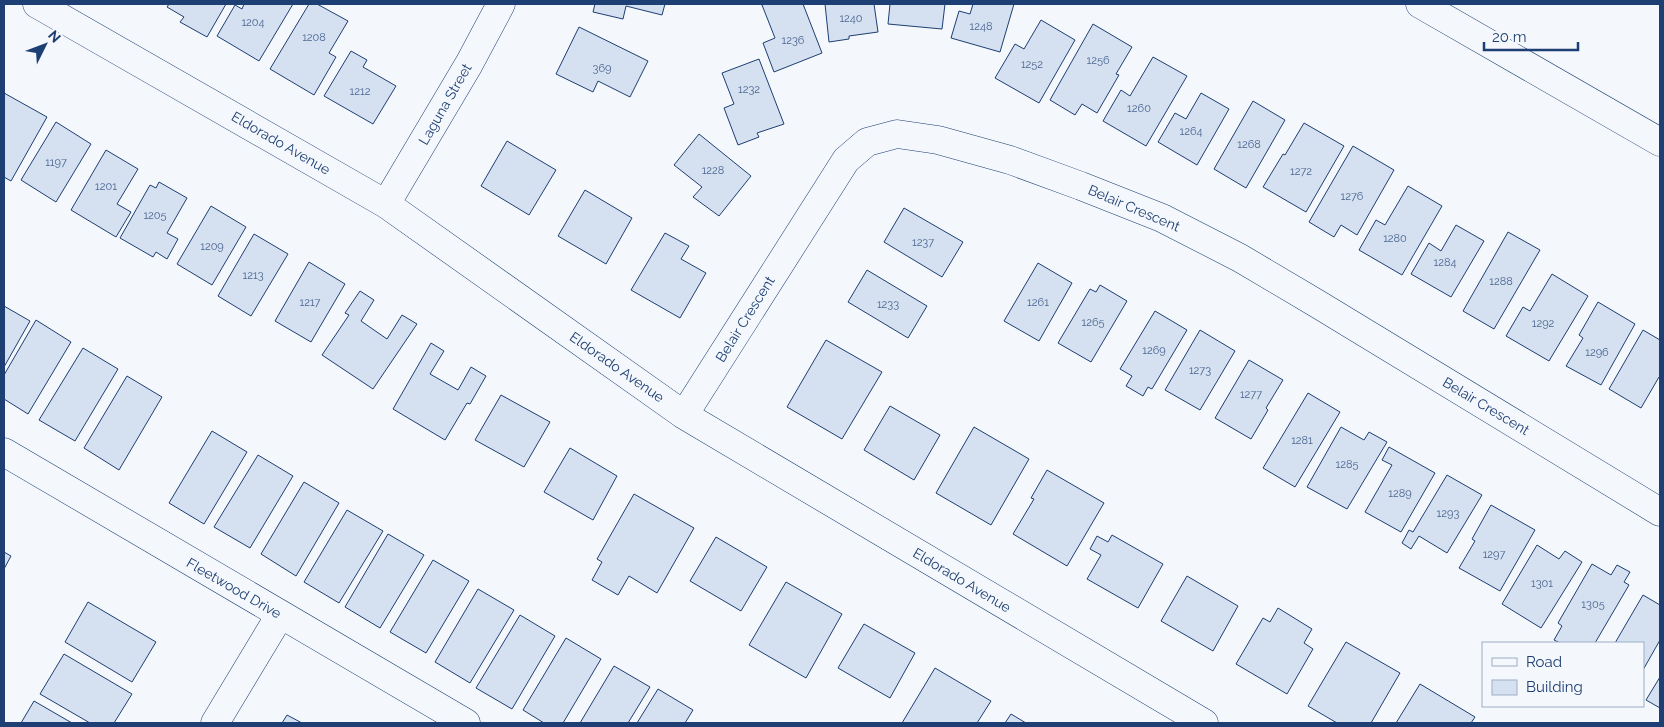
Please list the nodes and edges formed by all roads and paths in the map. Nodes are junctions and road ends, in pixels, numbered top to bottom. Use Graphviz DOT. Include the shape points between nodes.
graph roads {
  1 [pos="37,4"];
  2 [pos="501,4"];
  3 [pos="1420,4"];
  4 [pos="1660,142"];
  5 [pos="386,204"];
  6 [pos="684,415"];
  7 [pos="4,452"];
  8 [pos="1660,512"];
  9 [pos="280,615"];
  10 [pos="215,723"];
  11 [pos="466,723"];
  12 [pos="1204,723"];
  1 -- 5 [label="street, Eldorado Avenue"];
  2 -- 5 [label="street, Laguna Street"];
  3 -- 4 [label="street"];
  5 -- 6 [label="street, Eldorado Avenue"];
  6 -- 8 [label="street, Belair Crescent" via="846,160 867,142 897,134 938,140 1010,160 1162,218 1240,258"];
  6 -- 12 [label="street, Eldorado Avenue"];
  7 -- 9 [label="street, Fleetwood Drive"];
  9 -- 10 [label="street"];
  9 -- 11 [label="street, Fleetwood Drive"];
}
